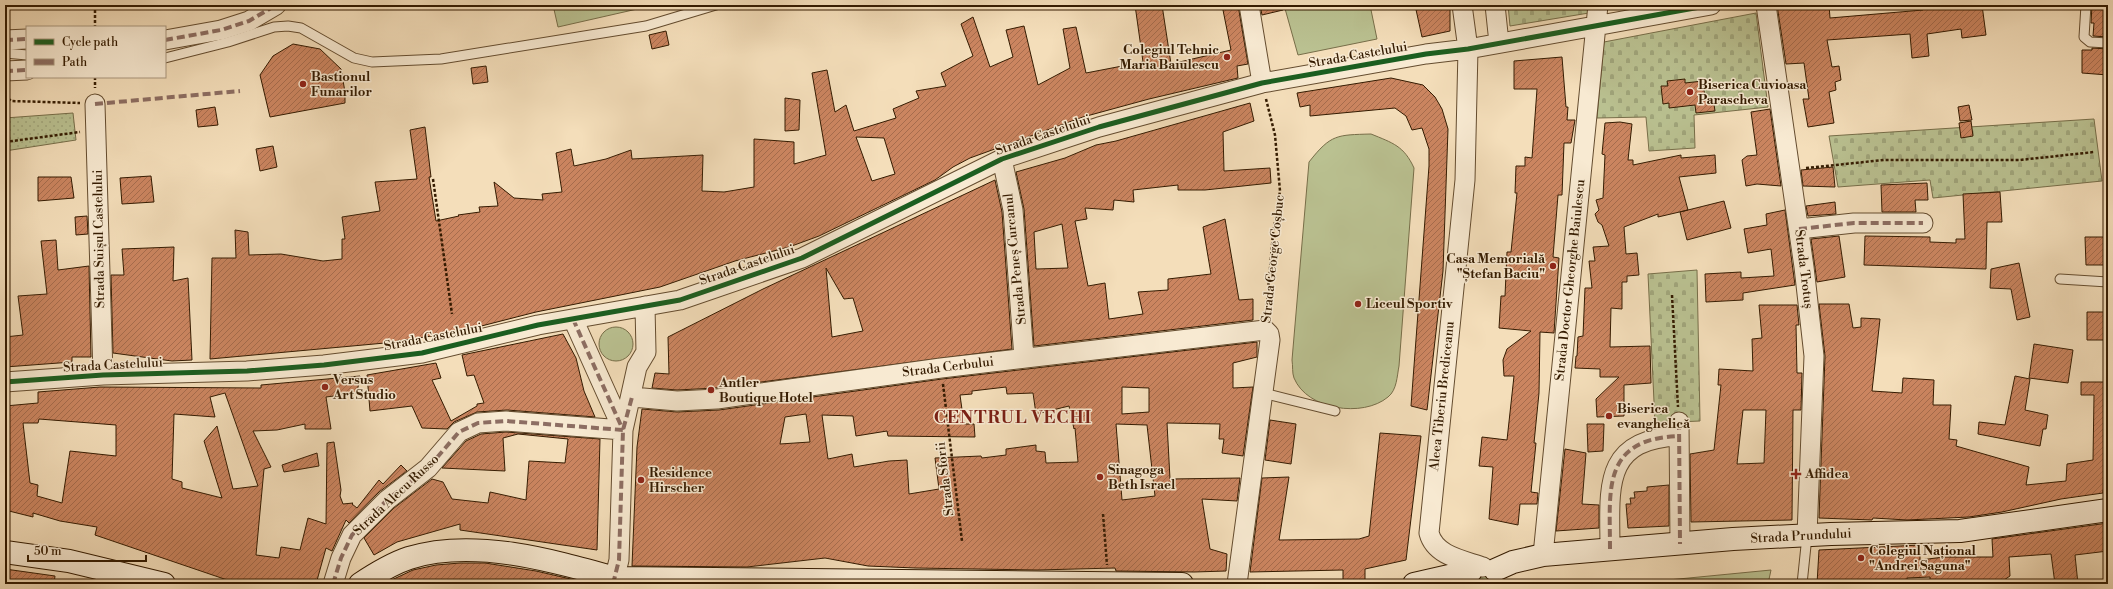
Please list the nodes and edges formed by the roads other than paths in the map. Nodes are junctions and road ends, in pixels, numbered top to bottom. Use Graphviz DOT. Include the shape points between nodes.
graph roads {
  1 [pos="276,5"];
  2 [pos="716,5"];
  3 [pos="1249,5"];
  4 [pos="1462,5"];
  5 [pos="1495,5"];
  6 [pos="1598,5"];
  7 [pos="1711,5"];
  8 [pos="1766,5"];
  9 [pos="2086,5"];
  10 [pos="1596,24"];
  11 [pos="26,39"];
  12 [pos="5,40"];
  13 [pos="166,40"];
  14 [pos="1499,43"];
  15 [pos="2108,43"];
  16 [pos="1467,46"];
  17 [pos="5,53"];
  18 [pos="26,55"];
  19 [pos="166,58"];
  20 [pos="26,70"];
  21 [pos="5,71"];
  22 [pos="1262,83"];
  23 [pos="96,104"];
  24 [pos="1002,159"];
  25 [pos="1923,223"];
  26 [pos="1799,229"];
  27 [pos="2060,279"];
  28 [pos="2108,282"];
  29 [pos="645,306"];
  30 [pos="573,319"];
  31 [pos="1265,330"];
  32 [pos="1024,358"];
  33 [pos="102,375"];
  34 [pos="5,382"];
  35 [pos="1263,393"];
  36 [pos="632,397"];
  37 [pos="1335,411"];
  38 [pos="623,430"];
  39 [pos="2108,510"];
  40 [pos="1807,535"];
  41 [pos="1680,544"];
  42 [pos="1610,549"];
  43 [pos="5,552"];
  44 [pos="1543,555"];
  45 [pos="1483,575"];
  46 [pos="614,581"];
  47 [pos="766,582"];
  48 [pos="937,582"];
  49 [pos="164,584"];
  50 [pos="333,584"];
  51 [pos="360,584"];
  52 [pos="1144,584"];
  53 [pos="1182,584"];
  54 [pos="1236,584"];
  55 [pos="1414,584"];
  56 [pos="1802,584"];
  1 -- 13 [label="street" via="249,21 221,30"];
  2 -- 19 [label="lane" via="646,26 441,59 372,62 354,58 301,28 288,26 274,27"];
  3 -- 22 [label="street"];
  4 -- 16 [label="street, Aleea Tiberiu Brediceanu"];
  5 -- 14 [label="street"];
  6 -- 10 [label="street, Strada Doctor Gheorghe Baiulescu"];
  7 -- 10 [label="street, Strada Castelului"];
  8 -- 26 [label="street, Strada Trotuș"];
  9 -- 15 [label="lane" via="2084,37 2090,42"];
  10 -- 14 [label="street, Strada Castelului"];
  10 -- 44 [label="street, Strada Doctor Gheorghe Baiulescu"];
  11 -- 12 [label="street"];
  14 -- 16 [label="street, Strada Castelului"];
  16 -- 22 [label="street, Strada Castelului"];
  16 -- 45 [label="street, Aleea Tiberiu Brediceanu" via="1465,180 1429,533 1439,550"];
  17 -- 18 [label="lane"];
  20 -- 21 [label="street"];
  22 -- 24 [label="street, Strada Castelului" via="1099,127"];
  23 -- 33 [label="street, Strada Suișul Castelului"];
  24 -- 29 [label="street, Strada Castelului" via="802,258 680,300"];
  24 -- 32 [label="street, Strada Peneș Curcanul" via="1012,210"];
  25 -- 26 [label="street" via="1854,223"];
  26 -- 40 [label="street, Strada Trotuș" via="1814,356"];
  27 -- 28 [label="lane"];
  29 -- 30 [label="street, Strada Castelului"];
  29 -- 36 [label="street" via="646,352 637,367"];
  30 -- 33 [label="street, Strada Castelului" via="422,353 324,365 247,371"];
  30 -- 38 [label="street"];
  31 -- 32 [label="street, Strada Cerbului"];
  31 -- 35 [label="street, Strada George Coșbuc" via="1270,340"];
  32 -- 36 [label="street, Strada Cerbului" via="717,399"];
  33 -- 34 [label="street, Strada Castelului"];
  35 -- 37 [label="lane"];
  35 -- 54 [label="street, Strada George Coșbuc"];
  36 -- 38 [label="street"];
  38 -- 46 [label="street" via="619,560"];
  38 -- 50 [label="street, Strada Alecu Russo" via="506,421 478,423 459,432 428,468 387,500 352,535"];
  39 -- 40 [label="street, Strada Prundului" via="1960,531"];
  40 -- 41 [label="street, Strada Prundului"];
  40 -- 56 [label="lane"];
  41 -- 42 [label="street, Strada Prundului"];
  41 -- 42 [label="street" via="1679,429 1636,446 1623,455 1615,468 1609,492"];
  42 -- 44 [label="street, Strada Prundului"];
  43 -- 49 [label="street" via="69,561"];
  44 -- 45 [label="street, Strada Prundului" via="1513,562"];
  45 -- 55 [label="street, Strada Prundului"];
  46 -- 47 [label="street"];
  46 -- 51 [label="street" via="561,563 478,550 444,551 408,558"];
  47 -- 48 [label="street"];
  48 -- 52 [label="street"];
  52 -- 53 [label="street"];
}
